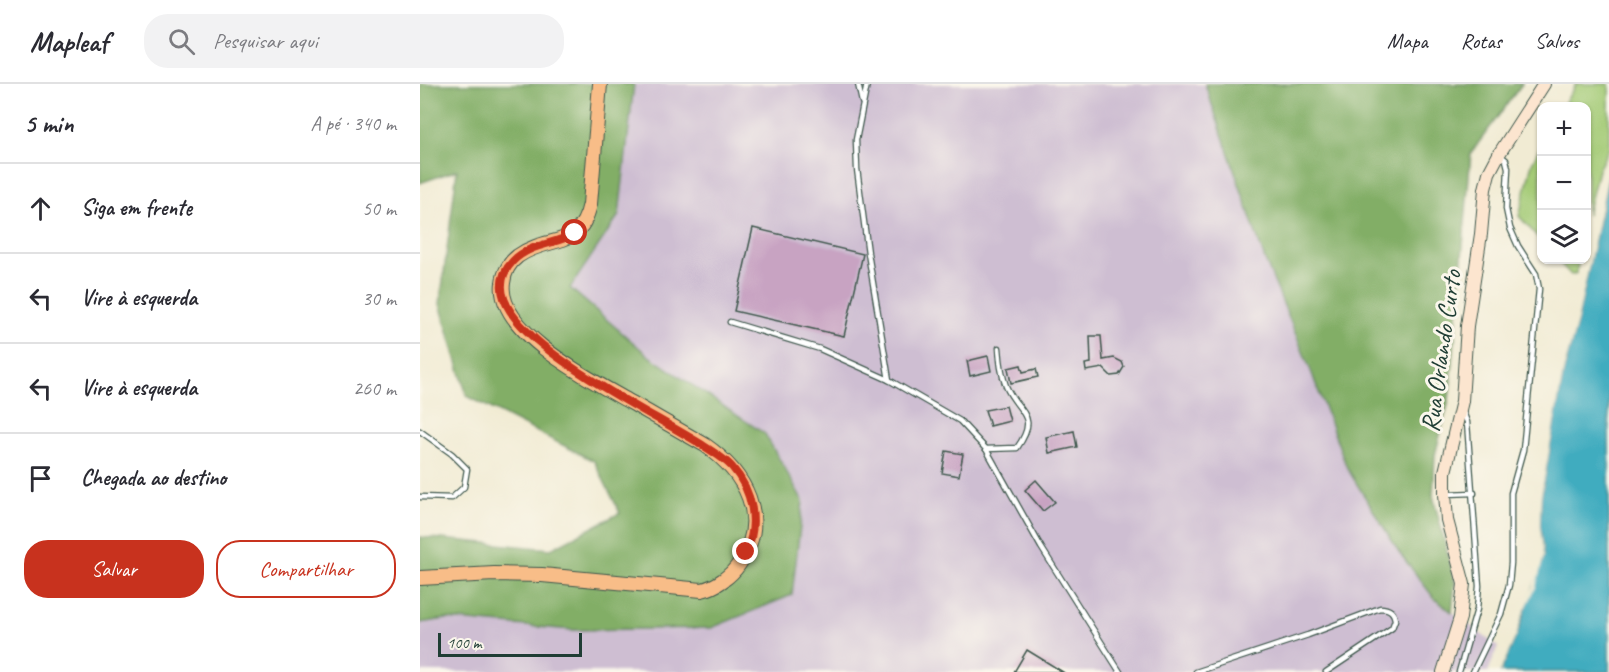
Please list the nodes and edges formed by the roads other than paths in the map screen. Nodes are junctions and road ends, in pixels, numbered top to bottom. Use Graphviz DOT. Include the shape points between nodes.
graph roads {
  1 [pos="600,84"];
  2 [pos="858,84"];
  3 [pos="867,84"];
  4 [pos="1544,84"];
  5 [pos="862,105"];
  6 [pos="1498,154"];
  7 [pos="730,322"];
  8 [pos="999,348"];
  9 [pos="888,380"];
  10 [pos="1461,408"];
  11 [pos="420,431"];
  12 [pos="986,449"];
  13 [pos="1474,493"];
  14 [pos="1445,494"];
  15 [pos="420,497"];
  16 [pos="420,578"];
  17 [pos="1120,672"];
  18 [pos="1196,672"];
  19 [pos="1326,672"];
  20 [pos="1443,672"];
  21 [pos="1459,672"];
  22 [pos="1473,672"];
  1 -- 16 [label="main road" via="586,221 571,236 529,250 512,262 503,280 504,303 529,334 559,360 705,445 733,468 752,505 753,527 748,547 731,573 702,590 542,575"];
  2 -- 5 [label="lane"];
  3 -- 5 [label="lane"];
  4 -- 6 [label="main road, Rua Orlando Curto"];
  5 -- 9 [label="lane" via="856,140 857,170"];
  6 -- 10 [label="main road, Rua Orlando Curto" via="1485,189"];
  6 -- 22 [label="lane" via="1508,163 1506,209 1510,228 1536,274 1539,289 1523,450 1511,493 1509,585 1501,615"];
  7 -- 9 [label="lane" via="820,349"];
  8 -- 12 [label="lane" via="1006,388 1027,415 1027,435 1017,448"];
  9 -- 12 [label="lane" via="960,421"];
  10 -- 13 [label="lane" via="1467,416"];
  10 -- 14 [label="main road, Rua Orlando Curto" via="1448,456"];
  11 -- 15 [label="lane" via="467,469 464,487 452,498"];
  12 -- 17 [label="lane" via="1041,547"];
  13 -- 14 [label="lane"];
  13 -- 21 [label="lane" via="1479,586 1477,609"];
  14 -- 20 [label="main road, Rua Orlando Curto" via="1464,584 1460,618"];
  18 -- 19 [label="lane" via="1380,608 1393,612 1392,628"];
}
